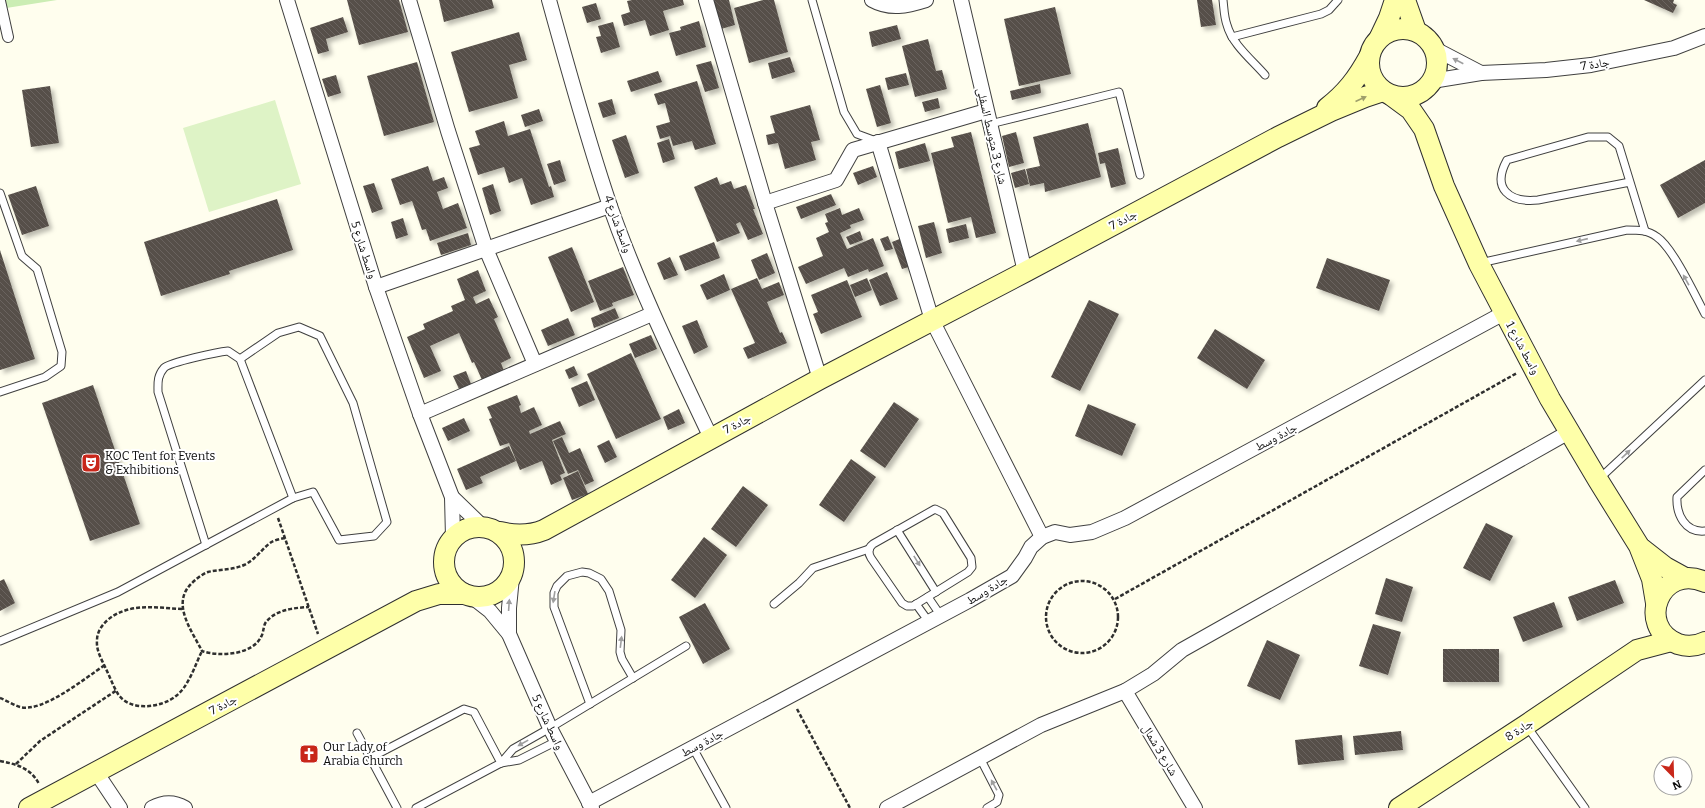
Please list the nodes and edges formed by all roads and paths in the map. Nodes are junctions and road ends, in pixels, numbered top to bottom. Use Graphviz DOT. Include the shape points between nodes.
graph roads {
  1 [pos="287,0"];
  2 [pos="409,0"];
  3 [pos="549,0"];
  4 [pos="706,0"];
  5 [pos="812,0"];
  6 [pos="872,0"];
  7 [pos="926,0"];
  8 [pos="961,0"];
  9 [pos="1223,0"];
  10 [pos="1338,0"];
  11 [pos="1395,0"];
  12 [pos="1404,0"];
  13 [pos="0,1"];
  14 [pos="1416,31"];
  15 [pos="1705,36"];
  16 [pos="8,37"];
  17 [pos="1232,37"];
  18 [pos="1380,37"];
  19 [pos="1435,49"];
  20 [pos="1369,57"];
  21 [pos="1481,73"];
  22 [pos="1265,75"];
  23 [pos="1430,84"];
  24 [pos="1388,94"];
  25 [pos="988,118"];
  26 [pos="1314,118"];
  27 [pos="1429,139"];
  28 [pos="878,142"];
  29 [pos="1140,175"];
  30 [pos="1630,182"];
  31 [pos="0,193"];
  32 [pos="765,203"];
  33 [pos="610,206"];
  34 [pos="1645,231"];
  35 [pos="486,249"];
  36 [pos="1479,264"];
  37 [pos="1025,272"];
  38 [pos="376,287"];
  39 [pos="1504,313"];
  40 [pos="652,314"];
  41 [pos="1705,314"];
  42 [pos="932,320"];
  43 [pos="240,359"];
  44 [pos="534,364"];
  45 [pos="1531,365"];
  46 [pos="820,379"];
  47 [pos="1705,380"];
  48 [pos="0,392"];
  49 [pos="420,414"];
  50 [pos="1569,432"];
  51 [pos="711,438"];
  52 [pos="1705,470"];
  53 [pos="1598,480"];
  54 [pos="452,497"];
  55 [pos="293,498"];
  56 [pos="274,508"];
  57 [pos="491,529"];
  58 [pos="544,530"];
  59 [pos="897,530"];
  60 [pos="1705,531"];
  61 [pos="453,537"];
  62 [pos="1042,537"];
  63 [pos="284,538"];
  64 [pos="206,545"];
  65 [pos="1639,546"];
  66 [pos="869,549"];
  67 [pos="443,561"];
  68 [pos="513,571"];
  69 [pos="1685,578"];
  70 [pos="1705,582"];
  71 [pos="936,592"];
  72 [pos="468,595"];
  73 [pos="928,597"];
  74 [pos="1114,599"];
  75 [pos="416,601"];
  76 [pos="774,604"];
  77 [pos="916,604"];
  78 [pos="309,607"];
  79 [pos="182,609"];
  80 [pos="1656,610"];
  81 [pos="935,619"];
  82 [pos="509,634"];
  83 [pos="0,641"];
  84 [pos="1671,641"];
  85 [pos="1705,642"];
  86 [pos="686,646"];
  87 [pos="1637,650"];
  88 [pos="202,651"];
  89 [pos="324,651"];
  90 [pos="105,665"];
  91 [pos="633,678"];
  92 [pos="117,690"];
  93 [pos="1124,691"];
  94 [pos="790,696"];
  95 [pos="0,698"];
  96 [pos="590,704"];
  97 [pos="1526,725"];
  98 [pos="550,728"];
  99 [pos="357,733"];
  100 [pos="557,741"];
  101 [pos="692,748"];
  102 [pos="370,758"];
  103 [pos="980,758"];
  104 [pos="0,760"];
  105 [pos="502,763"];
  106 [pos="16,764"];
  107 [pos="96,772"];
  108 [pos="37,804"];
  109 [pos="591,805"];
  110 [pos="891,807"];
  111 [pos="120,808"];
  112 [pos="152,808"];
  113 [pos="185,808"];
  114 [pos="397,808"];
  115 [pos="416,808"];
  116 [pos="726,808"];
  117 [pos="850,808"];
  118 [pos="987,808"];
  119 [pos="1195,808"];
  120 [pos="1399,808"];
  121 [pos="1585,808"];
  1 -- 38 [label="street, واسط شارع 5"];
  2 -- 35 [label="street"];
  3 -- 33 [label="street, واسط شارع 4"];
  4 -- 32 [label="street"];
  5 -- 28 [label="lane" via="844,112 857,134"];
  6 -- 7 [label="street" via="882,6 907,6"];
  8 -- 25 [label="street, شارع 3 متوسط السفلى"];
  9 -- 17 [label="lane" via="1227,25"];
  10 -- 17 [label="lane" via="1321,14"];
  11 -- 18 [label="main road"];
  12 -- 14 [label="main road"];
  13 -- 16 [label="street"];
  14 -- 18 [label="main road" via="1397,29"];
  14 -- 19 [label="main road" via="1427,38"];
  15 -- 21 [label="street, جادة 7" via="1674,48 1591,65"];
  17 -- 22 [label="lane"];
  18 -- 20 [label="main road"];
  21 -- 19 [label="street, one-way"];
  19 -- 23 [label="main road" via="1438,60"];
  20 -- 24 [label="main road" via="1368,67 1371,76 1376,85"];
  20 -- 26 [label="main road, جادة 7" via="1358,77 1345,92"];
  21 -- 23 [label="street, جادة 7"];
  23 -- 24 [label="main road" via="1411,96"];
  23 -- 27 [label="main road, واسط شارع 1" via="1426,108"];
  26 -- 24 [label="main road, جادة 7, one-way" via="1365,96"];
  24 -- 27 [label="main road, واسط شارع 1" via="1410,110"];
  25 -- 28 [label="street"];
  25 -- 29 [label="lane" via="1119,92"];
  25 -- 37 [label="street, شارع 3 متوسط السفلى"];
  26 -- 37 [label="main road, جادة 7"];
  27 -- 36 [label="main road, واسط شارع 1" via="1444,186"];
  28 -- 32 [label="street" via="853,150 836,180"];
  28 -- 42 [label="street"];
  30 -- 30 [label="lane" via="1619,146 1608,136 1588,137 1507,160 1501,170 1504,190 1511,197 1525,202"];
  30 -- 34 [label="lane"];
  31 -- 48 [label="lane" via="22,256 37,269 62,352 61,366 46,377"];
  32 -- 46 [label="street"];
  33 -- 35 [label="street"];
  33 -- 40 [label="street, واسط شارع 4"];
  34 -- 36 [label="lane, one-way" via="1627,230"];
  41 -- 34 [label="lane, one-way" via="1668,248 1657,237"];
  35 -- 38 [label="street"];
  35 -- 44 [label="street"];
  36 -- 39 [label="main road, واسط شارع 1"];
  37 -- 42 [label="main road, جادة 7"];
  38 -- 49 [label="street, واسط شارع 5"];
  39 -- 45 [label="main road, واسط شارع 1"];
  39 -- 62 [label="street, جادة وسط" via="1125,518 1092,532 1070,535 1055,532"];
  40 -- 44 [label="street"];
  40 -- 51 [label="street, واسط شارع 4"];
  42 -- 46 [label="main road, جادة 7"];
  42 -- 62 [label="street"];
  43 -- 55 [label="lane"];
  43 -- 55 [label="lane" via="278,333 299,327 320,336 353,404 388,522 374,536 339,540 313,492"];
  43 -- 64 [label="lane" via="228,351 211,353 165,367 158,378 158,392"];
  44 -- 49 [label="street"];
  45 -- 50 [label="main road, واسط شارع 1"];
  45 -- 74 [label="path"];
  46 -- 51 [label="main road, جادة 7"];
  53 -- 47 [label="lane, one-way"];
  49 -- 54 [label="street, واسط شارع 5"];
  50 -- 53 [label="main road, واسط شارع 1"];
  50 -- 93 [label="street" via="1182,650 1153,674"];
  51 -- 58 [label="main road, جادة 7"];
  52 -- 60 [label="lane" via="1677,497 1676,508 1690,529"];
  53 -- 65 [label="main road, واسط شارع 1"];
  54 -- 57 [label="street, واسط شارع 5"];
  54 -- 61 [label="street, واسط شارع 5"];
  55 -- 56 [label="lane"];
  56 -- 63 [label="path"];
  56 -- 64 [label="lane"];
  57 -- 58 [label="main road, جادة 7" via="522,535"];
  57 -- 61 [label="main road" via="472,527"];
  57 -- 68 [label="main road" via="508,541 514,552"];
  58 -- 68 [label="main road, جادة 7" via="527,548"];
  59 -- 66 [label="lane"];
  59 -- 71 [label="lane, one-way"];
  59 -- 71 [label="lane" via="935,509 941,511 971,558 973,564 968,572"];
  61 -- 67 [label="main road"];
  62 -- 81 [label="street, جادة وسط" via="1031,547 1012,576"];
  63 -- 78 [label="path"];
  63 -- 79 [label="path" via="271,542 253,560 243,565 207,572 195,580 182,597"];
  64 -- 83 [label="lane" via="118,592"];
  65 -- 69 [label="main road, واسط شارع 1" via="1656,561"];
  65 -- 80 [label="main road, واسط شارع 1" via="1652,579"];
  66 -- 76 [label="lane" via="813,568"];
  66 -- 77 [label="lane" via="869,555 902,603 907,606"];
  67 -- 72 [label="main road" via="446,574 453,586"];
  67 -- 75 [label="main road, جادة 7" via="434,584"];
  68 -- 72 [label="main road" via="505,587 495,594 484,597"];
  82 -- 68 [label="street, واسط شارع 5, one-way"];
  69 -- 70 [label="main road, واسط شارع 1"];
  69 -- 80 [label="main road, جادة 8" via="1667,586 1660,594"];
  71 -- 73 [label="lane"];
  72 -- 75 [label="main road, جادة 7" via="439,594"];
  72 -- 82 [label="street, واسط شارع 5" via="490,611"];
  73 -- 77 [label="lane"];
  73 -- 81 [label="lane"];
  74 -- 74 [label="path" via="1119,617 1118,626 1111,638 1093,652 1075,653 1058,645 1048,630 1045,621 1048,603 1059,588 1067,584 1075,581 1094,582 1109,592"];
  75 -- 89 [label="main road, جادة 7"];
  77 -- 81 [label="lane"];
  78 -- 88 [label="path" via="288,608 277,613 266,622 261,638 244,650 226,655"];
  78 -- 89 [label="path"];
  79 -- 88 [label="path"];
  79 -- 90 [label="path" via="137,607 114,616 104,624 97,640 98,652"];
  80 -- 84 [label="main road, واسط شارع 1" via="1661,631"];
  80 -- 87 [label="main road, جادة 8" via="1648,635"];
  81 -- 94 [label="street, جادة وسط"];
  82 -- 98 [label="street, واسط شارع 5"];
  84 -- 85 [label="main road" via="1693,646"];
  84 -- 87 [label="main road, جادة 8"];
  86 -- 91 [label="lane"];
  87 -- 97 [label="main road, جادة 8"];
  88 -- 92 [label="path" via="187,682 176,696 164,702 148,707 131,704 119,695"];
  89 -- 107 [label="main road, جادة 7"];
  90 -- 92 [label="path"];
  90 -- 95 [label="path" via="46,704 20,707"];
  91 -- 96 [label="lane"];
  91 -- 96 [label="lane, one-way" via="622,659 621,630 606,585 602,579 589,572 567,576 557,586 554,606"];
  92 -- 106 [label="path" via="40,741"];
  93 -- 103 [label="street" via="1041,725"];
  93 -- 119 [label="street, شارع 3 شمال"];
  94 -- 101 [label="street, جادة وسط"];
  94 -- 117 [label="path"];
  96 -- 98 [label="lane"];
  97 -- 120 [label="main road, جادة 8"];
  97 -- 121 [label="lane"];
  98 -- 100 [label="street, واسط شارع 5"];
  98 -- 105 [label="lane, one-way" via="513,749"];
  99 -- 102 [label="lane"];
  100 -- 105 [label="lane" via="519,760"];
  100 -- 109 [label="street, واسط شارع 5"];
  101 -- 109 [label="street, جادة وسط"];
  101 -- 116 [label="lane"];
  102 -- 105 [label="lane" via="464,709 474,712"];
  102 -- 114 [label="lane"];
  103 -- 110 [label="street"];
  118 -- 103 [label="lane, one-way" via="997,802 999,795"];
  104 -- 106 [label="path"];
  105 -- 115 [label="lane"];
  106 -- 108 [label="path" via="26,768 36,779"];
  107 -- 108 [label="main road, جادة 7"];
  107 -- 111 [label="street"];
  112 -- 113 [label="street" via="172,803"];
}
